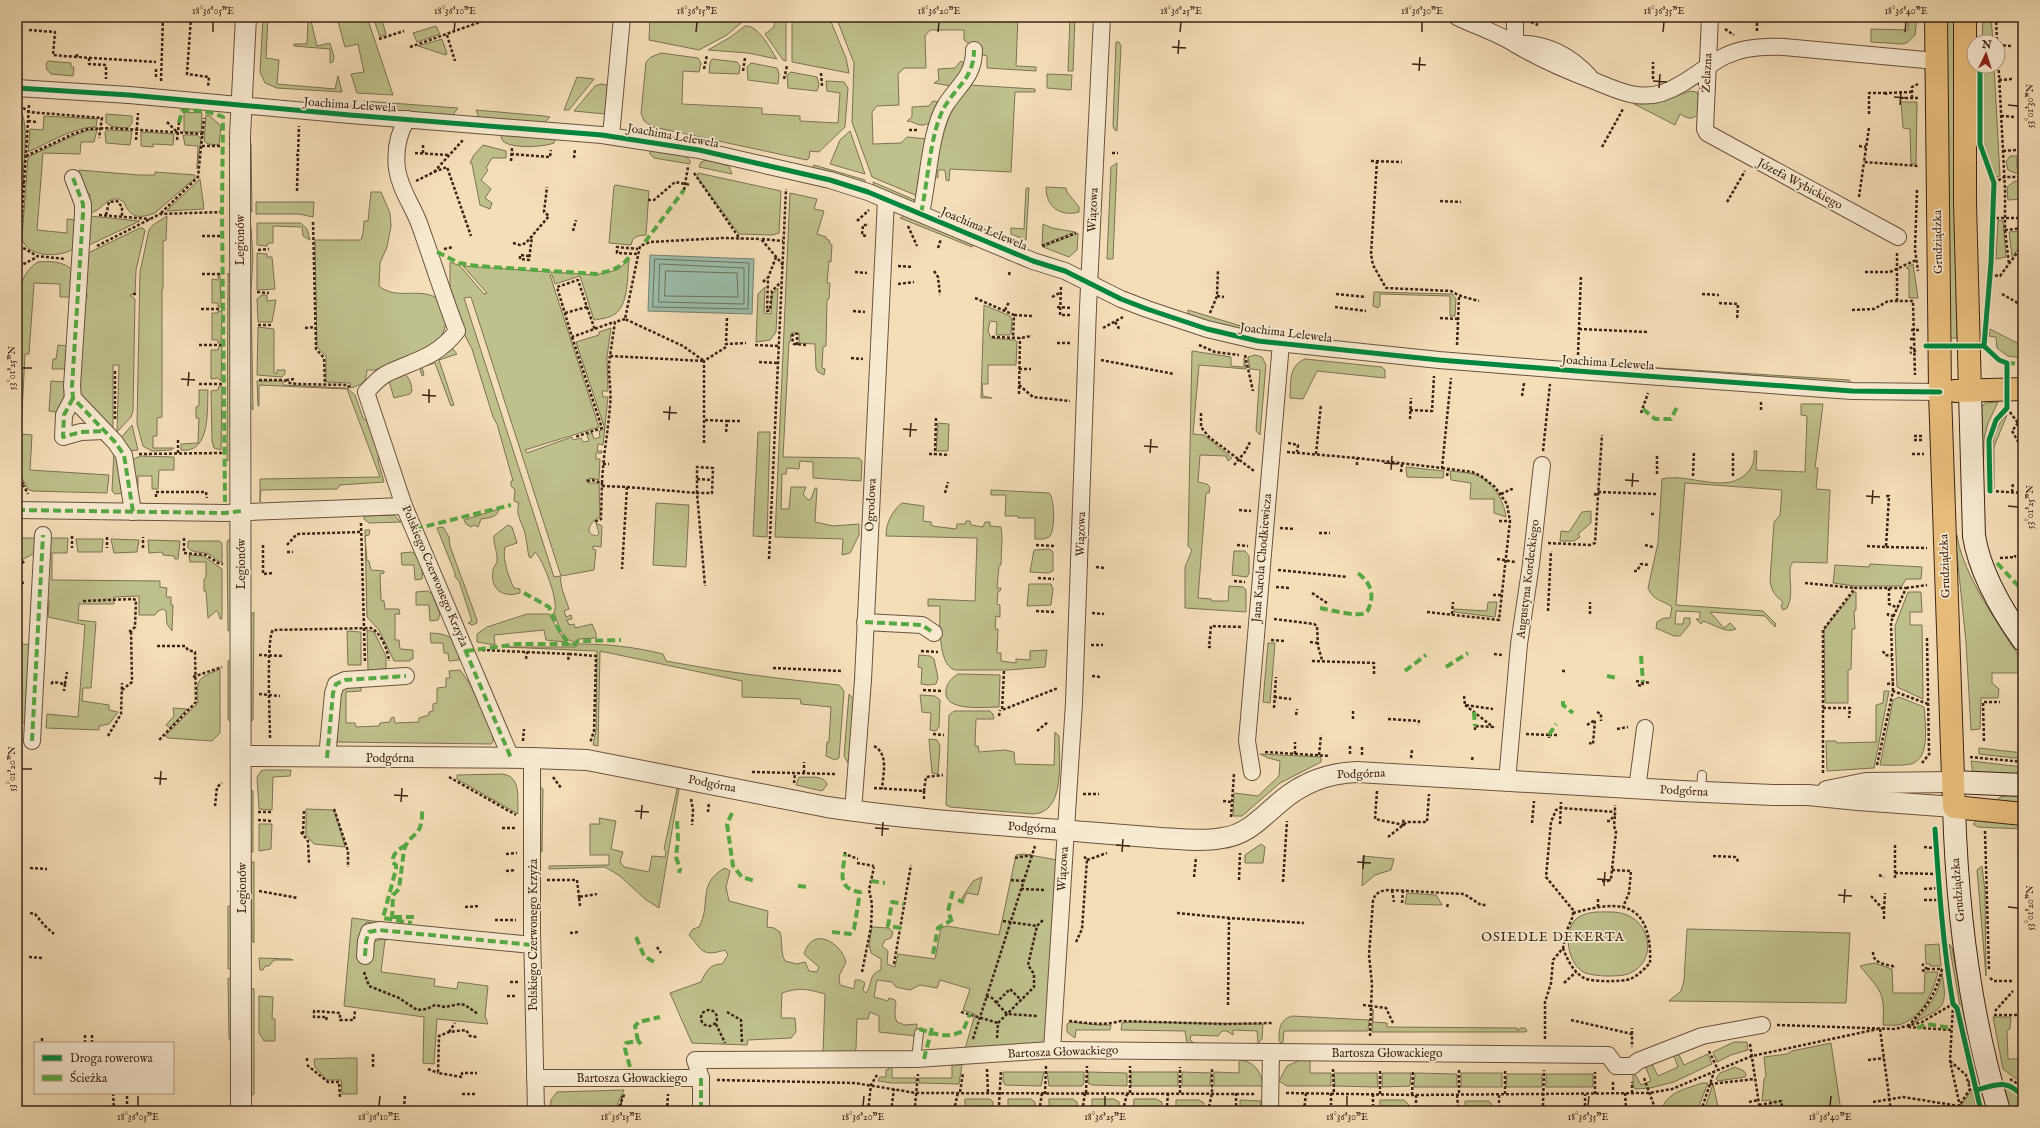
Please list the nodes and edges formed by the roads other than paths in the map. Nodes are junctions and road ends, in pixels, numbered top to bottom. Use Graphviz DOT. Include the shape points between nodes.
graph roads {
  1 [pos="246,17"];
  2 [pos="622,17"];
  3 [pos="1102,17"];
  4 [pos="1457,17"];
  5 [pos="1515,17"];
  6 [pos="1710,17"];
  7 [pos="1936,17"];
  8 [pos="1965,17"];
  9 [pos="1515,44"];
  10 [pos="974,50"];
  11 [pos="1936,60"];
  12 [pos="1707,67"];
  13 [pos="17,88"];
  14 [pos="242,105"];
  15 [pos="407,119"];
  16 [pos="1705,129"];
  17 [pos="611,136"];
  18 [pos="73,178"];
  19 [pos="886,200"];
  20 [pos="921,213"];
  21 [pos="1898,237"];
  22 [pos="1090,282"];
  23 [pos="1280,343"];
  24 [pos="2023,389"];
  25 [pos="1970,391"];
  26 [pos="1940,392"];
  27 [pos="73,398"];
  28 [pos="109,427"];
  29 [pos="1542,465"];
  30 [pos="404,506"];
  31 [pos="17,510"];
  32 [pos="242,511"];
  33 [pos="133,512"];
  34 [pos="43,535"];
  35 [pos="865,622"];
  36 [pos="934,633"];
  37 [pos="2023,640"];
  38 [pos="406,676"];
  39 [pos="1638,727"];
  40 [pos="32,741"];
  41 [pos="241,756"];
  42 [pos="327,758"];
  43 [pos="511,758"];
  44 [pos="532,758"];
  45 [pos="1252,772"];
  46 [pos="1507,781"];
  47 [pos="1953,782"];
  48 [pos="2023,785"];
  49 [pos="1637,788"];
  50 [pos="1808,795"];
  51 [pos="1954,807"];
  52 [pos="853,811"];
  53 [pos="2014,814"];
  54 [pos="1065,831"];
  55 [pos="532,945"];
  56 [pos="365,956"];
  57 [pos="1755,1026"];
  58 [pos="919,1033"];
  59 [pos="1049,1050"];
  60 [pos="1271,1052"];
  61 [pos="917,1059"];
  62 [pos="535,1078"];
  63 [pos="701,1078"];
  64 [pos="241,1111"];
  65 [pos="536,1111"];
  66 [pos="702,1111"];
  67 [pos="1270,1111"];
  68 [pos="1999,1111"];
  1 -- 14 [label="street, Legionów"];
  2 -- 17 [label="street"];
  3 -- 22 [label="street, Wiązowa"];
  4 -- 9 [label="street"];
  5 -- 9 [label="street"];
  6 -- 12 [label="street, Żelazna"];
  7 -- 11 [label="main road, Grudziądzka"];
  8 -- 25 [label="main road" via="1965,203"];
  9 -- 12 [label="street" via="1555,66 1619,92 1638,95 1655,94 1684,82"];
  10 -- 20 [label="street" via="970,72 945,106 938,123"];
  11 -- 12 [label="street" via="1773,46 1735,52"];
  11 -- 26 [label="main road, Grudziądzka"];
  12 -- 16 [label="street, Żelazna"];
  13 -- 14 [label="street, Joachima Lelewela"];
  14 -- 15 [label="street, Joachima Lelewela"];
  14 -- 32 [label="street, Legionów"];
  15 -- 17 [label="street, Joachima Lelewela"];
  15 -- 30 [label="street, Polskiego Czerwonego Krzyża" via="397,152 398,172 419,222 457,331 445,344 424,359 387,373 368,396"];
  16 -- 21 [label="street, Józefa Wybickiego" via="1709,136"];
  17 -- 19 [label="street, Joachima Lelewela" via="672,145 766,165 830,180"];
  18 -- 27 [label="street" via="83,204"];
  19 -- 20 [label="street, Joachima Lelewela"];
  19 -- 35 [label="street, Ogrodowa"];
  20 -- 22 [label="street, Joachima Lelewela" via="1033,261"];
  22 -- 23 [label="street, Joachima Lelewela" via="1121,299 1176,320 1234,336"];
  22 -- 54 [label="street, Wiązowa" via="1074,703"];
  23 -- 26 [label="street, Joachima Lelewela" via="1578,371 1852,391"];
  23 -- 45 [label="street, Jana Karola Chodkiewicza" via="1247,741"];
  24 -- 25 [label="main road"];
  25 -- 26 [label="main road"];
  25 -- 37 [label="main road" via="1976,552 1986,576"];
  26 -- 47 [label="main road, Grudziądzka"];
  27 -- 28 [label="street"];
  27 -- 28 [label="street" via="64,415 63,437"];
  28 -- 33 [label="street" via="124,455"];
  29 -- 46 [label="street, Augustyna Kordeckiego" via="1519,644"];
  30 -- 32 [label="street"];
  30 -- 43 [label="street, Polskiego Czerwonego Krzyża"];
  31 -- 33 [label="street"];
  32 -- 33 [label="street"];
  32 -- 41 [label="street, Legionów"];
  34 -- 40 [label="street"];
  35 -- 36 [label="street" via="922,625"];
  35 -- 52 [label="street, Ogrodowa"];
  38 -- 42 [label="street" via="345,680 336,684"];
  39 -- 49 [label="street"];
  41 -- 42 [label="street, Podgórna"];
  41 -- 64 [label="street, Legionów"];
  42 -- 43 [label="street, Podgórna"];
  43 -- 44 [label="street, Podgórna"];
  44 -- 52 [label="street, Podgórna" via="614,764"];
  44 -- 55 [label="street, Polskiego Czerwonego Krzyża"];
  46 -- 49 [label="street, Podgórna"];
  46 -- 54 [label="street, Podgórna" via="1345,772 1326,776 1308,784 1280,802 1256,825 1244,832 1223,838 1185,840"];
  47 -- 48 [label="main road, Podgórna"];
  47 -- 50 [label="street, Podgórna" via="1866,784"];
  47 -- 51 [label="main road, Grudziądzka"];
  49 -- 50 [label="street, Podgórna" via="1702,783"];
  50 -- 51 [label="street, Podgórna"];
  51 -- 53 [label="main road, Podgórna"];
  51 -- 68 [label="main road, Grudziądzka" via="1964,948 1983,1084"];
  52 -- 54 [label="street, Podgórna"];
  54 -- 59 [label="street, Wiązowa"];
  55 -- 56 [label="street" via="379,930 369,932"];
  55 -- 62 [label="street, Polskiego Czerwonego Krzyża"];
  57 -- 60 [label="street, Bartosza Głowackiego" via="1702,1036 1638,1061 1632,1066 1616,1066 1608,1055"];
  58 -- 61 [label="lane"];
  59 -- 60 [label="street, Bartosza Głowackiego"];
  59 -- 61 [label="street, Bartosza Głowackiego"];
  60 -- 67 [label="street"];
  61 -- 63 [label="street, Bartosza Głowackiego" via="695,1060"];
  62 -- 63 [label="street, Bartosza Głowackiego"];
  62 -- 65 [label="street, Polskiego Czerwonego Krzyża"];
  63 -- 66 [label="street"];
}
